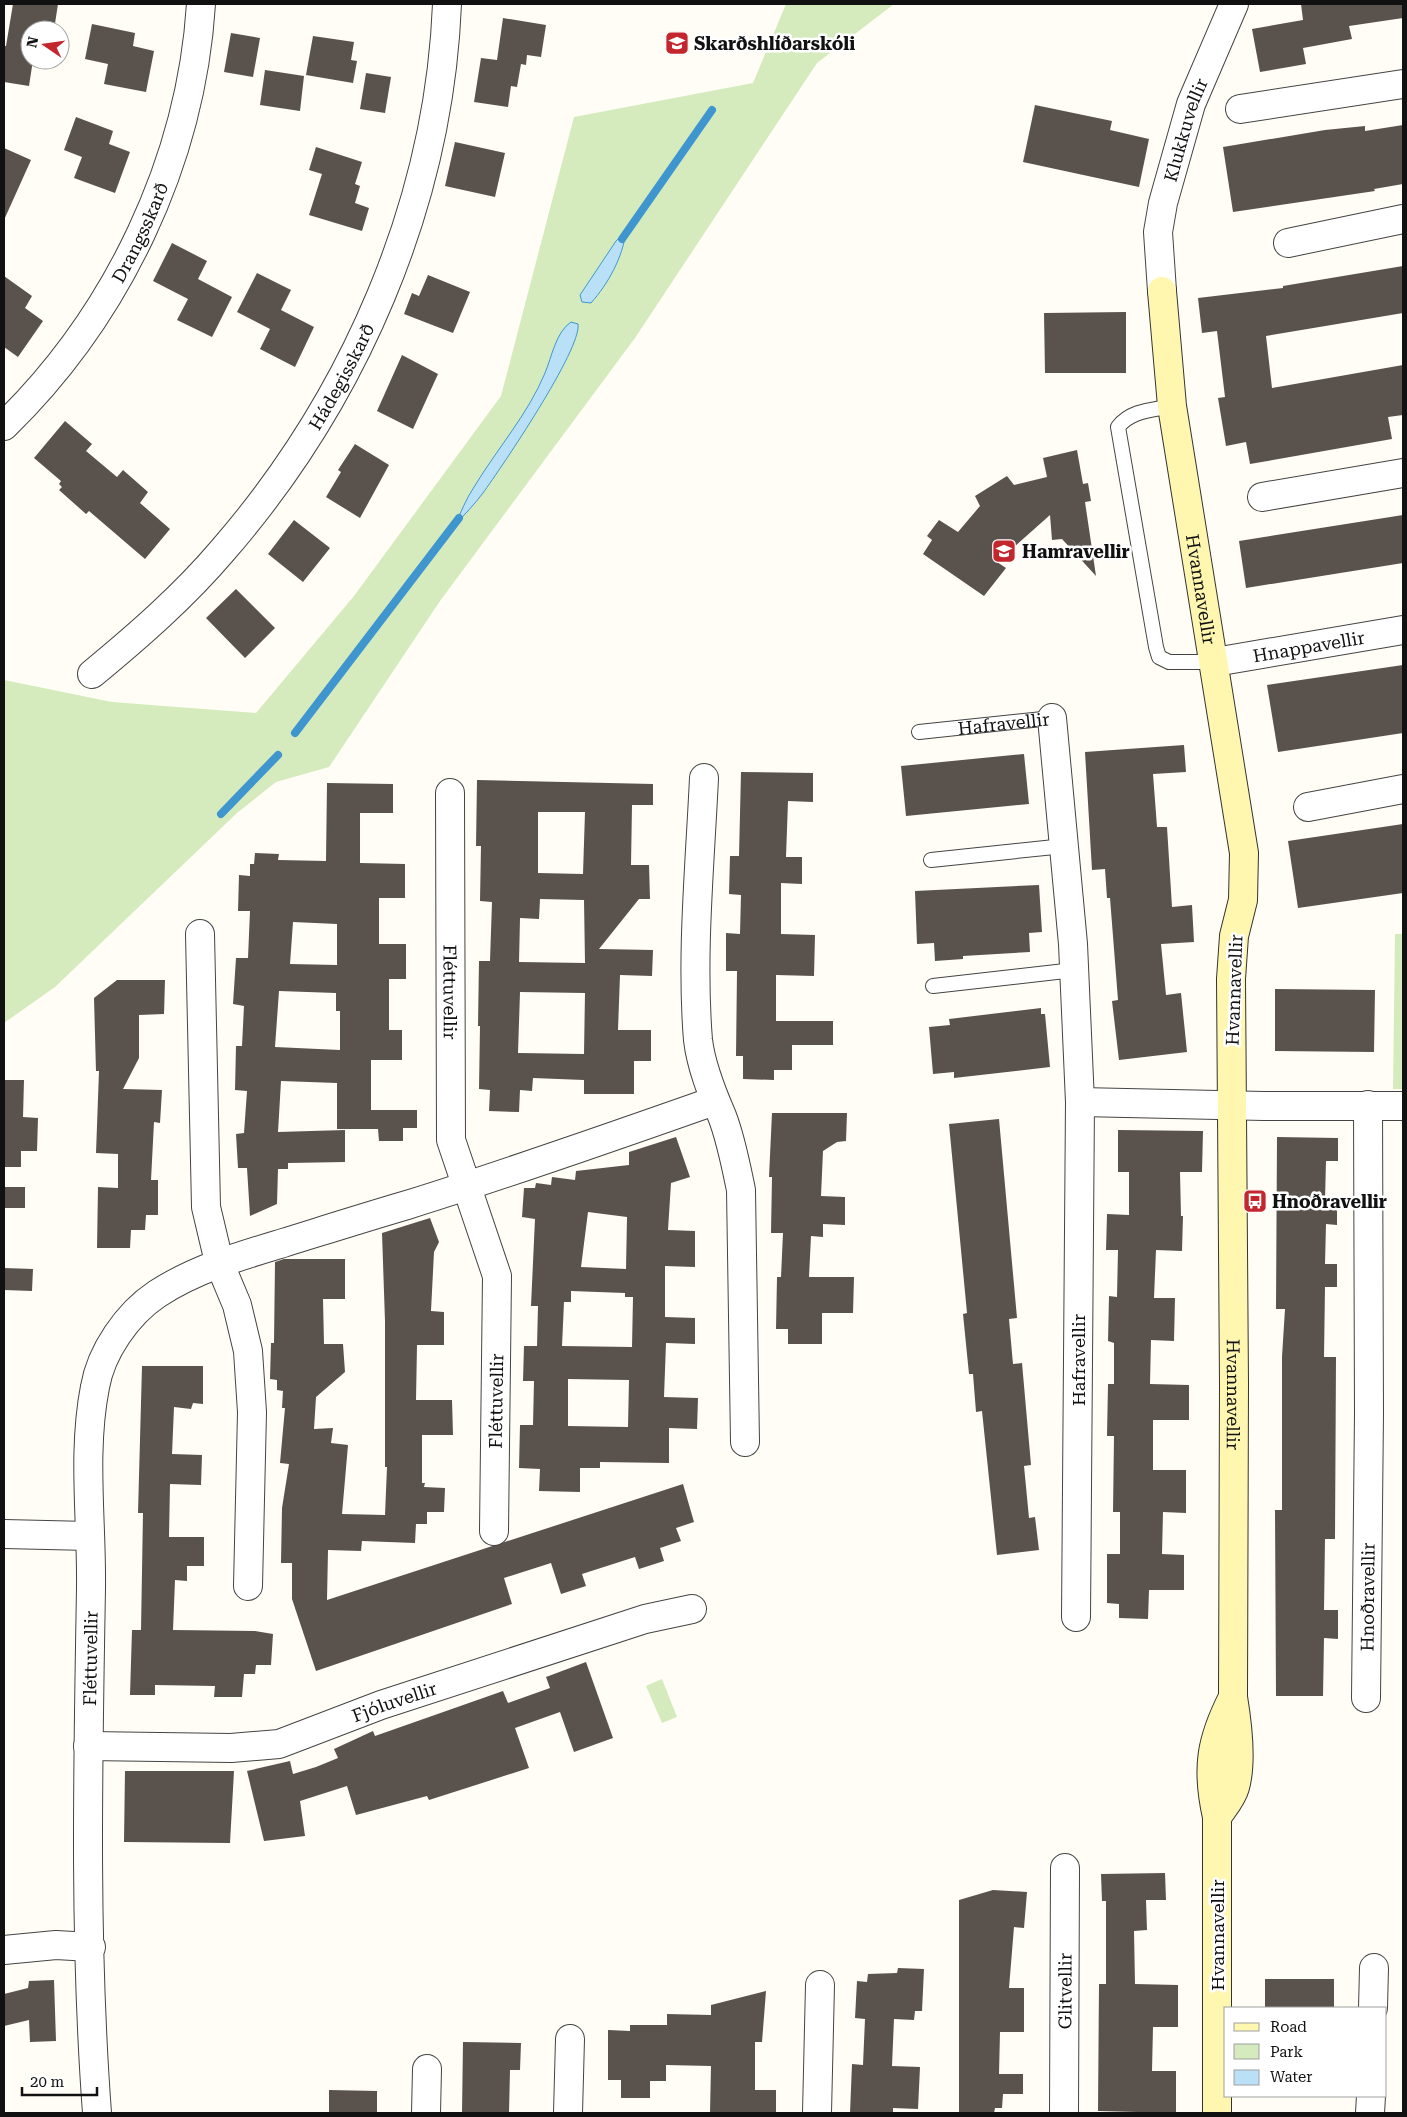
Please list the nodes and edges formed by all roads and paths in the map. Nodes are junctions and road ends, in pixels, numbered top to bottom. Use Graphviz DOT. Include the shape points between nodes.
graph roads {
  1 [pos="201,4"];
  2 [pos="447,4"];
  3 [pos="1234,4"];
  4 [pos="1403,84"];
  5 [pos="1240,109"];
  6 [pos="1403,219"];
  7 [pos="1288,243"];
  8 [pos="1161,261"];
  9 [pos="1172,406"];
  10 [pos="4,426"];
  11 [pos="1403,473"];
  12 [pos="1262,497"];
  13 [pos="1403,630"];
  14 [pos="1215,662"];
  15 [pos="92,674"];
  16 [pos="1052,718"];
  17 [pos="919,732"];
  18 [pos="704,778"];
  19 [pos="1403,789"];
  20 [pos="450,793"];
  21 [pos="1308,807"];
  22 [pos="1064,846"];
  23 [pos="931,860"];
  24 [pos="200,934"];
  25 [pos="1074,970"];
  26 [pos="933,986"];
  27 [pos="714,1101"];
  28 [pos="1080,1102"];
  29 [pos="1232,1105"];
  30 [pos="1368,1106"];
  31 [pos="1403,1106"];
  32 [pos="466,1187"];
  33 [pos="219,1262"];
  34 [pos="746,1442"];
  35 [pos="494,1531"];
  36 [pos="4,1534"];
  37 [pos="89,1536"];
  38 [pos="248,1586"];
  39 [pos="692,1609"];
  40 [pos="1076,1617"];
  41 [pos="1366,1698"];
  42 [pos="88,1746"];
  43 [pos="1065,1868"];
  44 [pos="91,1947"];
  45 [pos="4,1950"];
  46 [pos="1374,1968"];
  47 [pos="820,1985"];
  48 [pos="1373,2007"];
  49 [pos="570,2039"];
  50 [pos="427,2069"];
  51 [pos="1371,2097"];
  52 [pos="97,2113"];
  53 [pos="426,2113"];
  54 [pos="568,2113"];
  55 [pos="817,2113"];
  56 [pos="1064,2113"];
  57 [pos="1217,2113"];
  58 [pos="1370,2113"];
  1 -- 10 [label="street, Drangsskarð" via="196,50 180,125 156,198 139,237 98,312 47,380"];
  2 -- 15 [label="street, Hádegisskarð" via="439,86 418,188 382,292 337,388 291,463 223,551 182,595"];
  3 -- 8 [label="street, Klukkuvellir" via="1191,104 1163,203 1158,232"];
  4 -- 5 [label="street"];
  6 -- 7 [label="street"];
  8 -- 9 [label="street, Hvannavellir"];
  9 -- 14 [label="street, Hvannavellir"];
  9 -- 14 [label="lane" via="1124,419 1118,427 1159,657 1169,662"];
  11 -- 12 [label="street"];
  13 -- 14 [label="street, Hnappavellir"];
  14 -- 29 [label="street, Hvannavellir" via="1244,853 1243,900 1234,936 1231,979"];
  16 -- 17 [label="lane, Hafravellir"];
  16 -- 22 [label="street, Hafravellir"];
  18 -- 27 [label="street" via="697,948 698,1042"];
  19 -- 21 [label="street"];
  20 -- 32 [label="street, Fléttuvellir" via="451,1140"];
  22 -- 23 [label="lane"];
  22 -- 25 [label="street, Hafravellir"];
  24 -- 33 [label="street" via="206,1207"];
  25 -- 26 [label="lane"];
  25 -- 28 [label="street, Hafravellir"];
  27 -- 32 [label="street, Fléttuvellir"];
  27 -- 34 [label="street" via="722,1117 741,1190"];
  28 -- 29 [label="street"];
  28 -- 40 [label="street, Hafravellir"];
  29 -- 30 [label="street"];
  29 -- 57 [label="street, Hvannavellir" via="1233,1697 1238,1725 1237,1776 1231,1797 1217,1817"];
  30 -- 31 [label="street"];
  30 -- 41 [label="street, Hnoðravellir"];
  32 -- 33 [label="street, Fléttuvellir"];
  32 -- 35 [label="street, Fléttuvellir" via="497,1276"];
  33 -- 37 [label="street, Fléttuvellir" via="156,1295 121,1329 105,1355 95,1385 90,1431"];
  33 -- 38 [label="street" via="237,1304 248,1351 252,1438"];
  36 -- 37 [label="street"];
  37 -- 42 [label="street, Fléttuvellir" via="92,1566"];
  39 -- 42 [label="street, Fjóluvellir" via="645,1619 391,1702 279,1744 231,1748"];
  42 -- 44 [label="street, Fléttuvellir"];
  43 -- 56 [label="street, Glitvellir"];
  44 -- 45 [label="street" via="56,1945"];
  44 -- 52 [label="street, Fléttuvellir" via="92,2044"];
  46 -- 48 [label="street"];
  47 -- 55 [label="street"];
  49 -- 54 [label="street"];
  50 -- 53 [label="street"];
  51 -- 58 [label="street"];
}
